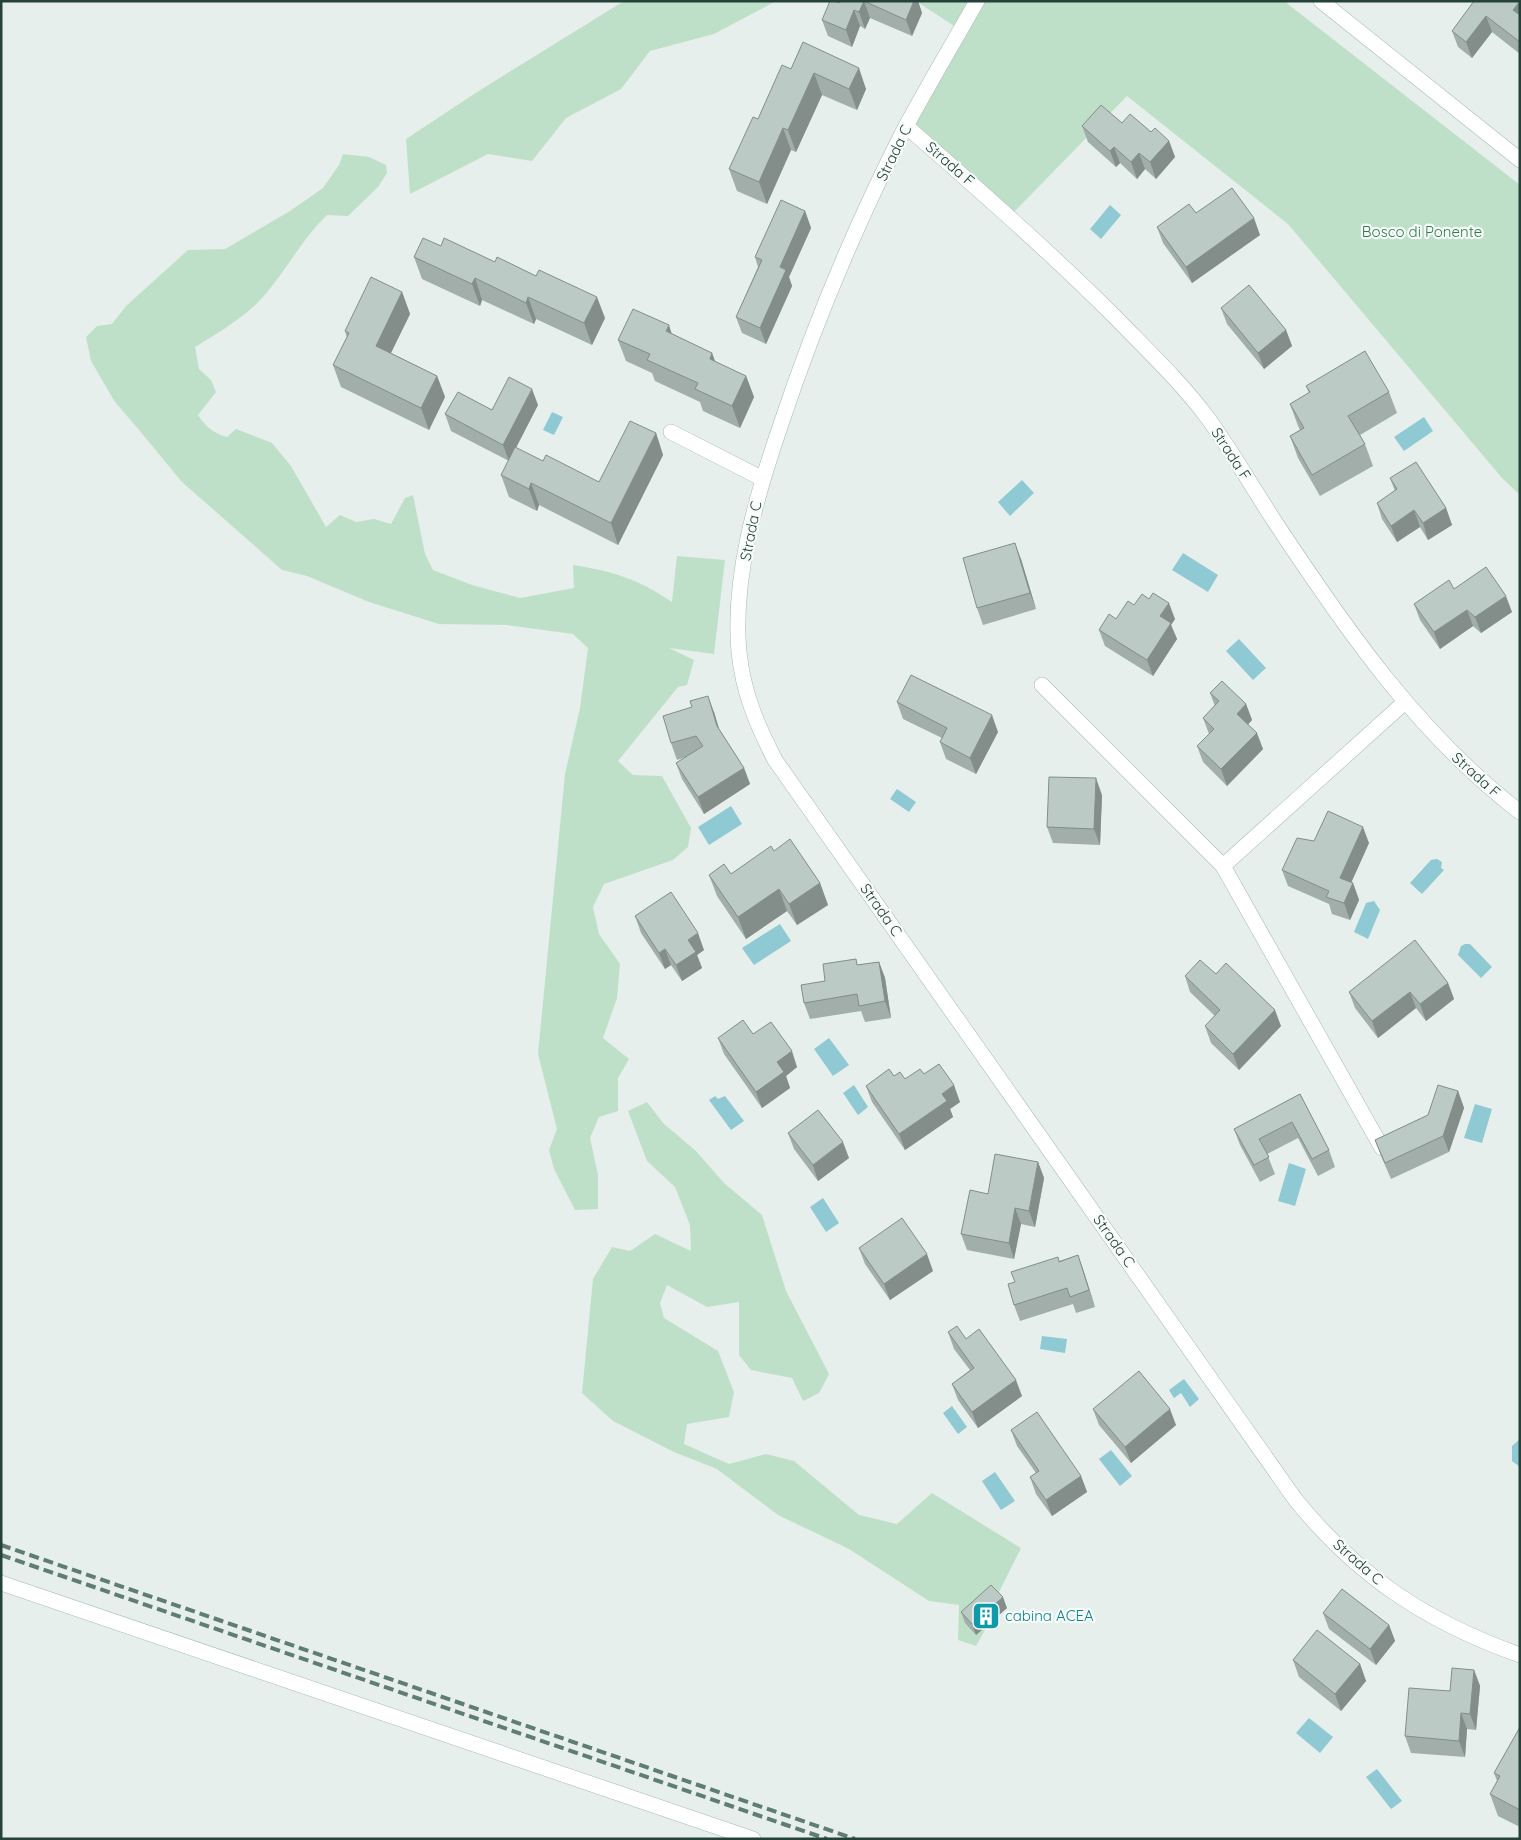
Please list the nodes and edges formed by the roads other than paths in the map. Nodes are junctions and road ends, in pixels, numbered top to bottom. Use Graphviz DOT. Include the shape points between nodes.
graph roads {
  1 [pos="977,1"];
  2 [pos="1321,1"];
  3 [pos="906,126"];
  4 [pos="1520,160"];
  5 [pos="671,432"];
  6 [pos="763,479"];
  7 [pos="1042,685"];
  8 [pos="1405,702"];
  9 [pos="1520,812"];
  10 [pos="1223,866"];
  11 [pos="1382,1148"];
  12 [pos="1,1583"];
  13 [pos="1520,1655"];
  14 [pos="753,1839"];
  1 -- 3 [label="street, Strada C"];
  2 -- 4 [label="street"];
  3 -- 6 [label="street, Strada C" via="818,320"];
  3 -- 8 [label="street, Strada F" via="1052,254 1178,383 1224,442 1349,632"];
  5 -- 6 [label="street"];
  6 -- 13 [label="street, Strada C" via="744,564 739,650 748,703 775,760 1305,1511 1363,1568 1406,1601 1463,1634"];
  7 -- 10 [label="street"];
  8 -- 9 [label="street, Strada F" via="1456,757"];
  8 -- 10 [label="street"];
  10 -- 11 [label="street"];
  12 -- 14 [label="street"];
}
